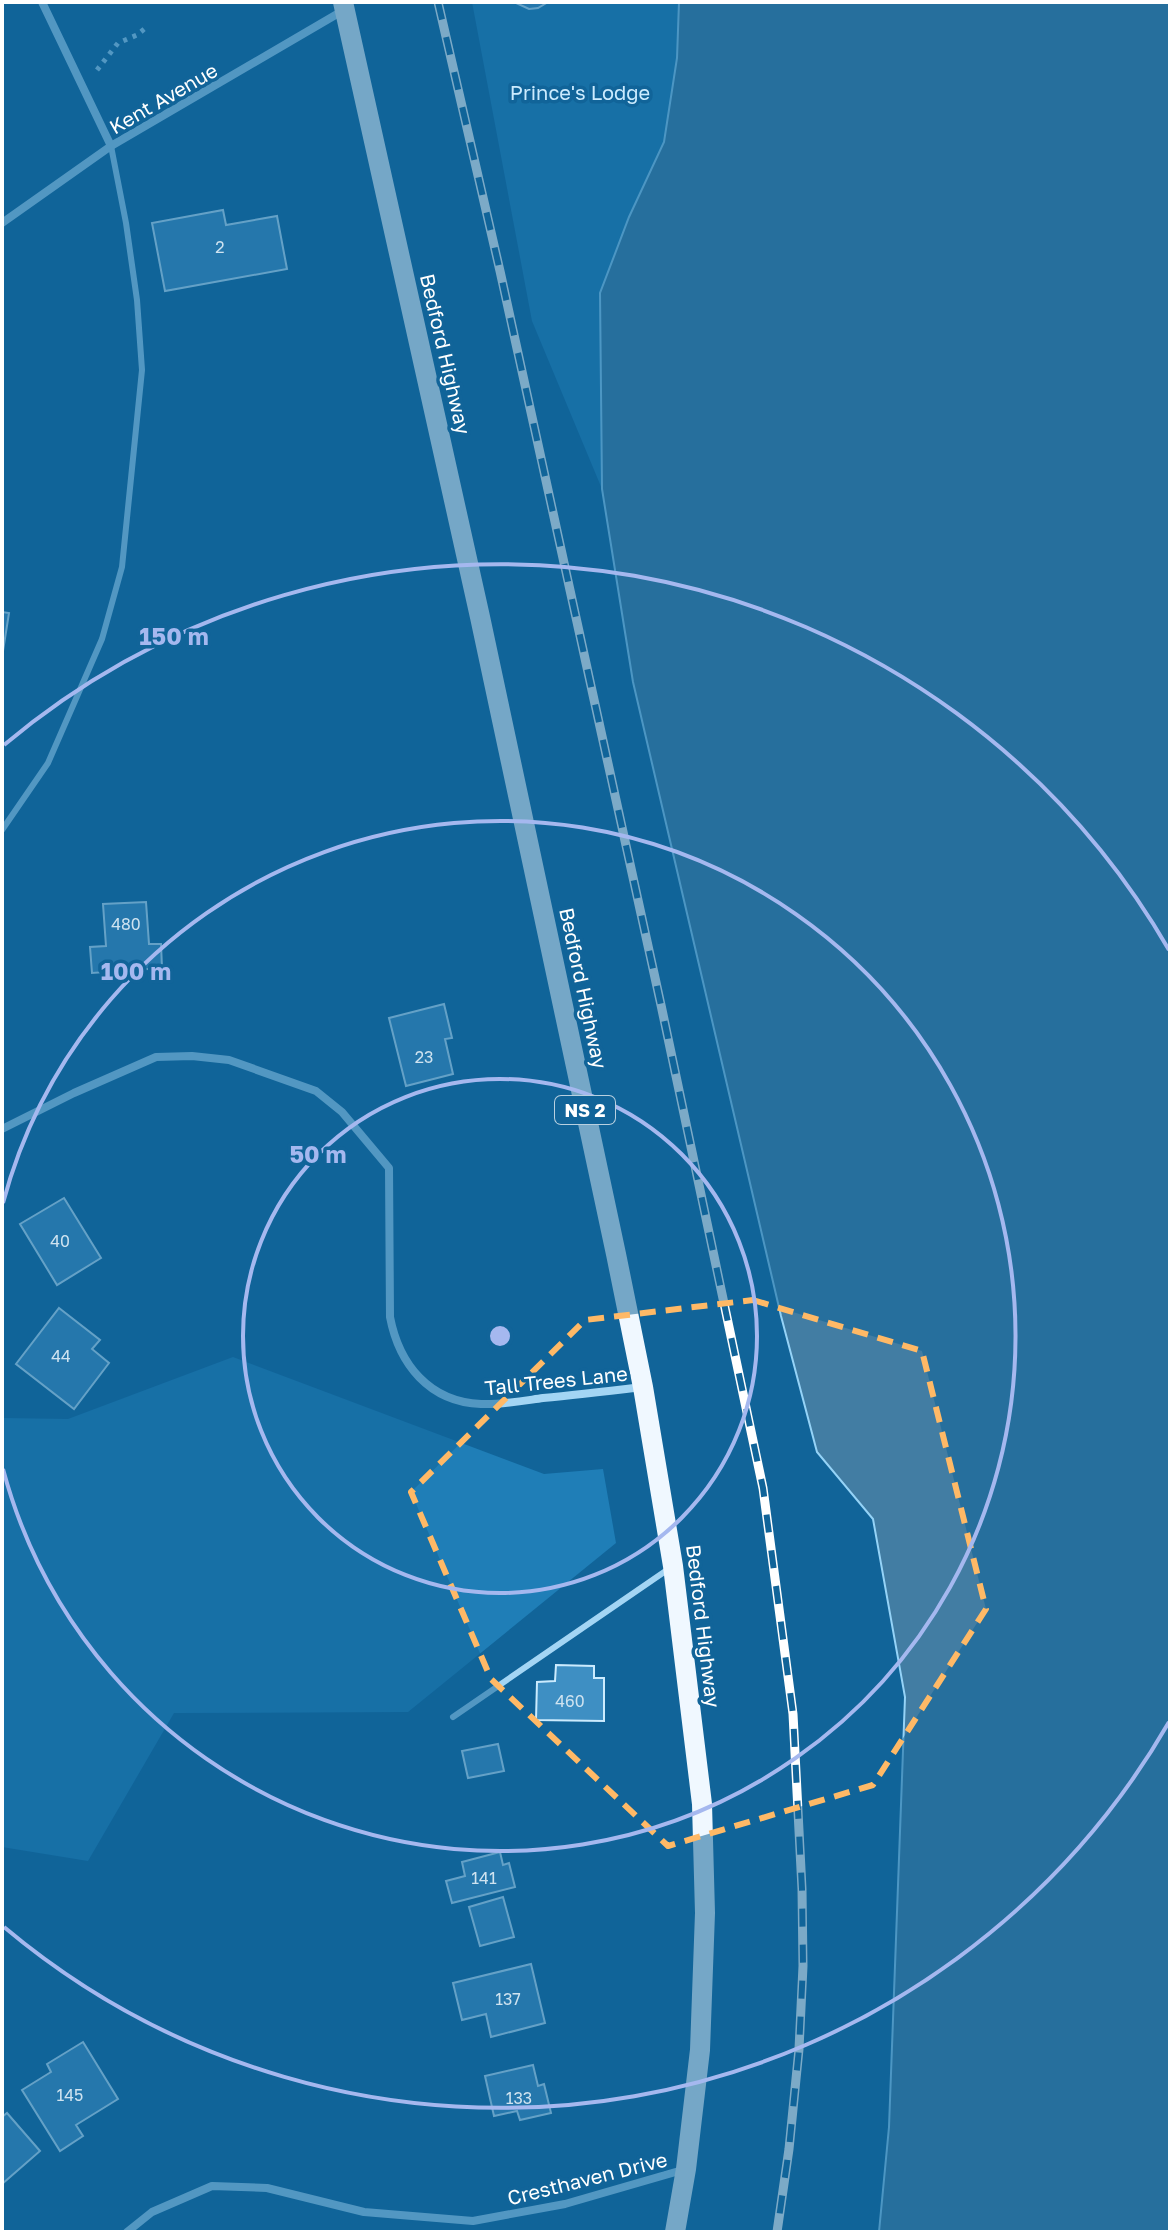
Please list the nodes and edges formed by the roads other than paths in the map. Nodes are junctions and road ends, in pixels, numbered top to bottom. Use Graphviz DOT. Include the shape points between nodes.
graph roads {
  1 [pos="42,2"];
  2 [pos="344,6"];
  3 [pos="111,146"];
  4 [pos="2,223"];
  5 [pos="2,830"];
  6 [pos="2,1129"];
  7 [pos="643,1387"];
  8 [pos="673,1566"];
  9 [pos="453,1717"];
  10 [pos="686,2169"];
  11 [pos="127,2232"];
  12 [pos="675,2232"];
  1 -- 3 [label="street"];
  2 -- 3 [label="street, Kent Avenue"];
  2 -- 7 [label="main road, Bedford Highway / NS 2" via="484,633"];
  3 -- 4 [label="street, Kent Avenue"];
  3 -- 5 [label="lane" via="137,300 142,370 122,567 102,639 48,763"];
  6 -- 7 [label="street, Tall Trees Lane" via="156,1057 229,1060 316,1091 342,1112 389,1168 393,1336 423,1381 449,1397 478,1404"];
  7 -- 8 [label="main road, Bedford Highway / NS 2"];
  8 -- 9 [label="lane"];
  8 -- 10 [label="main road, Bedford Highway / NS 2" via="702,1804 705,1913 700,2050"];
  10 -- 11 [label="street, Cresthaven Drive" via="565,2204 473,2221 364,2212 267,2188 212,2186 152,2212"];
  10 -- 12 [label="main road, Bedford Highway / NS 2"];
}
